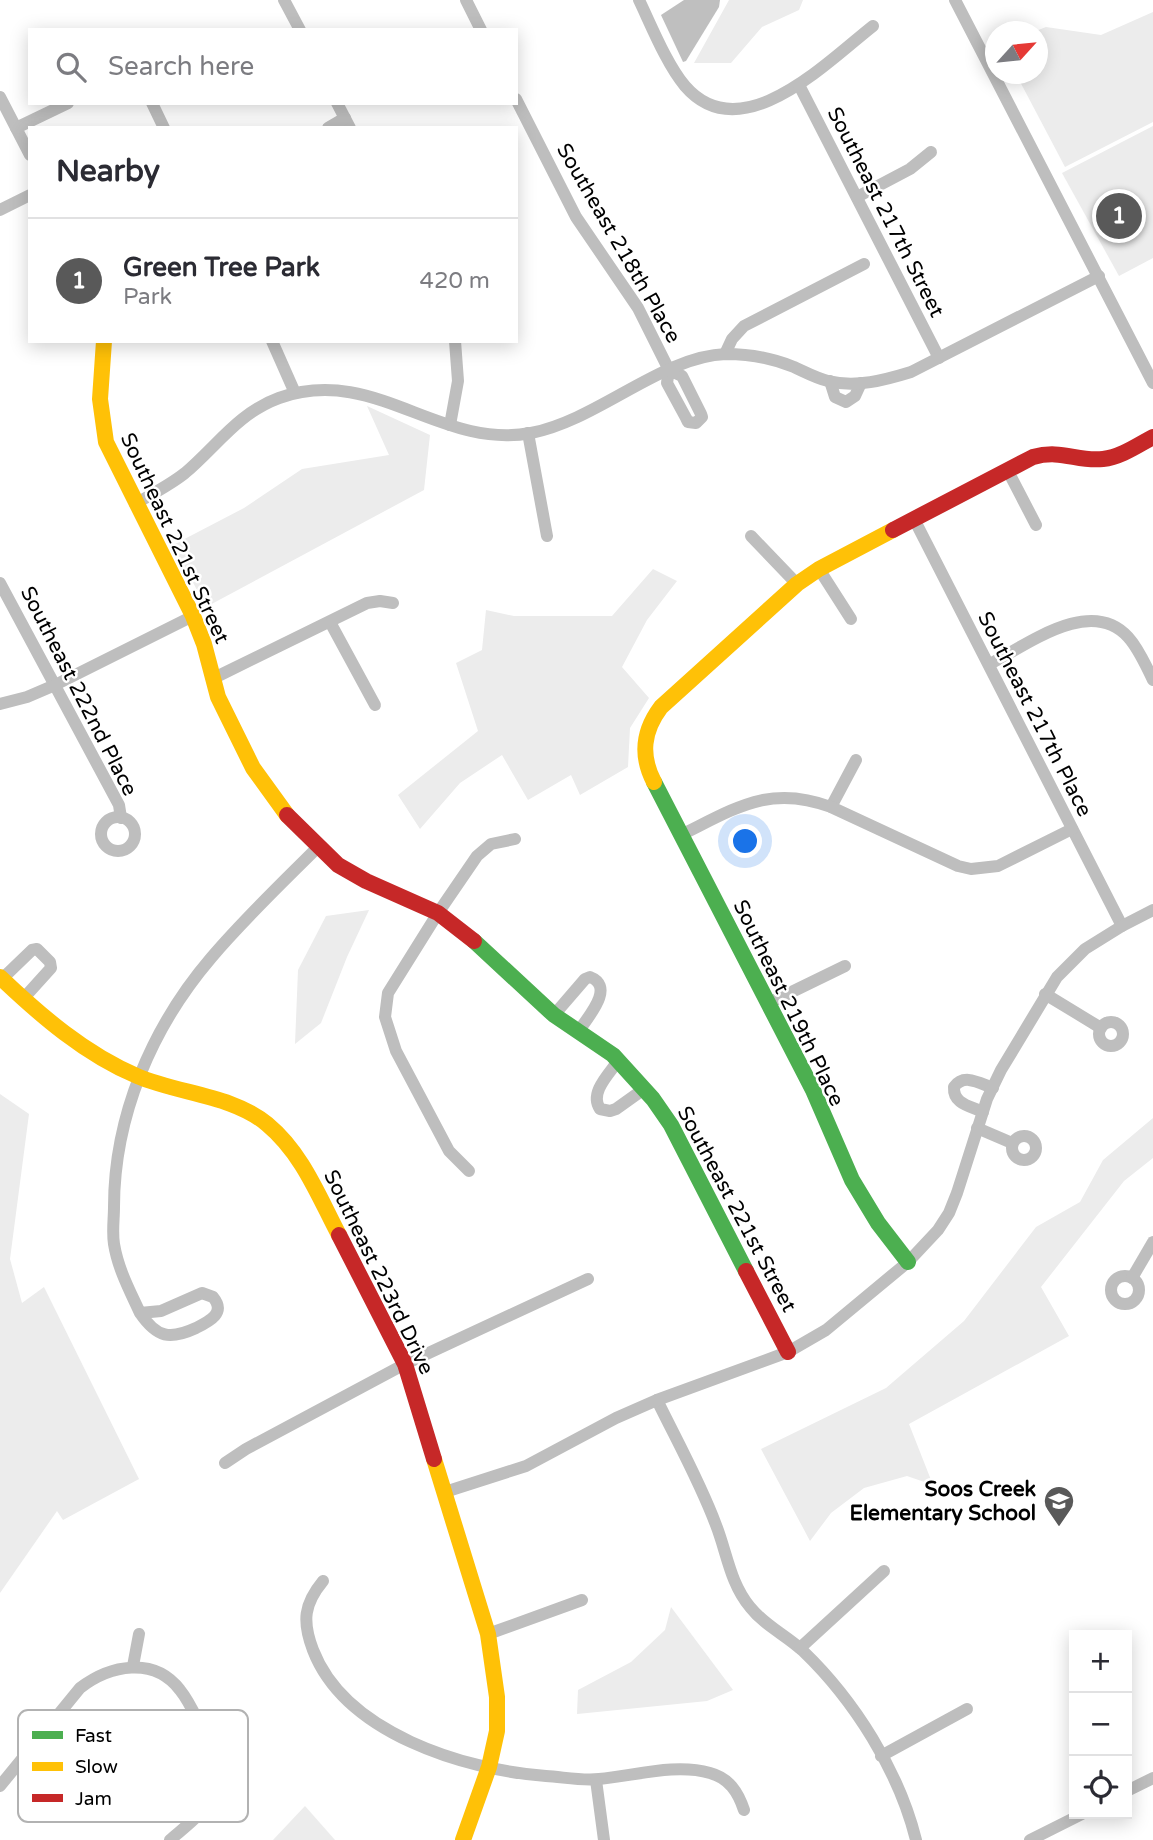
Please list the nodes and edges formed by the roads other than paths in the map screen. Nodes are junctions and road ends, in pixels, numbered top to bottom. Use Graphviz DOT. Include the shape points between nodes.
graph roads {
  1 [pos="284,0"];
  2 [pos="466,0"];
  3 [pos="639,0"];
  4 [pos="954,0"];
  5 [pos="873,26"];
  6 [pos="299,28"];
  7 [pos="480,28"];
  8 [pos="799,85"];
  9 [pos="0,97"];
  10 [pos="518,103"];
  11 [pos="64,105"];
  12 [pos="153,105"];
  13 [pos="338,105"];
  14 [pos="348,123"];
  15 [pos="163,126"];
  16 [pos="16,128"];
  17 [pos="28,151"];
  18 [pos="931,152"];
  19 [pos="28,196"];
  20 [pos="857,197"];
  21 [pos="0,211"];
  22 [pos="864,264"];
  23 [pos="1099,276"];
  24 [pos="104,343"];
  25 [pos="273,343"];
  26 [pos="455,343"];
  27 [pos="725,354"];
  28 [pos="939,358"];
  29 [pos="669,370"];
  30 [pos="830,381"];
  31 [pos="861,383"];
  32 [pos="1153,383"];
  33 [pos="295,393"];
  34 [pos="450,425"];
  35 [pos="528,433"];
  36 [pos="1153,437"];
  37 [pos="1008,471"];
  38 [pos="135,503"];
  39 [pos="914,519"];
  40 [pos="1036,525"];
  41 [pos="547,536"];
  42 [pos="751,536"];
  43 [pos="819,569"];
  44 [pos="0,583"];
  45 [pos="797,584"];
  46 [pos="393,603"];
  47 [pos="193,616"];
  48 [pos="851,619"];
  49 [pos="330,622"];
  50 [pos="990,664"];
  51 [pos="212,680"];
  52 [pos="1153,680"];
  53 [pos="55,685"];
  54 [pos="0,704"];
  55 [pos="374,705"];
  56 [pos="856,760"];
  57 [pos="831,807"];
  58 [pos="121,818"];
  59 [pos="1072,829"];
  60 [pos="681,835"];
  61 [pos="515,839"];
  62 [pos="318,847"];
  63 [pos="1153,910"];
  64 [pos="438,913"];
  65 [pos="1122,926"];
  66 [pos="845,966"];
  67 [pos="1,978"];
  68 [pos="1045,994"];
  69 [pos="23,999"];
  70 [pos="769,1003"];
  71 [pos="554,1015"];
  72 [pos="1101,1028"];
  73 [pos="578,1032"];
  74 [pos="618,1061"];
  75 [pos="139,1077"];
  76 [pos="993,1088"];
  77 [pos="645,1089"];
  78 [pos="983,1112"];
  79 [pos="977,1128"];
  80 [pos="1012,1143"];
  81 [pos="470,1171"];
  82 [pos="1153,1242"];
  83 [pos="908,1262"];
  84 [pos="1132,1278"];
  85 [pos="588,1279"];
  86 [pos="140,1313"];
  87 [pos="788,1352"];
  88 [pos="405,1364"];
  89 [pos="657,1400"];
  90 [pos="225,1463"];
  91 [pos="445,1492"];
  92 [pos="884,1571"];
  93 [pos="323,1581"];
  94 [pos="582,1600"];
  95 [pos="139,1634"];
  96 [pos="488,1634"];
  97 [pos="800,1648"];
  98 [pos="133,1666"];
  99 [pos="967,1709"];
  100 [pos="63,1710"];
  101 [pos="192,1710"];
  102 [pos="881,1756"];
  103 [pos="18,1764"];
  104 [pos="489,1767"];
  105 [pos="1153,1778"];
  106 [pos="596,1780"];
  107 [pos="0,1786"];
  108 [pos="1132,1788"];
  109 [pos="744,1810"];
  110 [pos="1072,1819"];
  111 [pos="190,1822"];
  112 [pos="170,1840"];
  113 [pos="463,1840"];
  114 [pos="604,1840"];
  115 [pos="916,1840"];
  116 [pos="1030,1840"];
  1 -- 6 [label="street"];
  2 -- 7 [label="street"];
  3 -- 8 [label="street" via="682,83 695,96 718,107 740,110"];
  4 -- 23 [label="street"];
  5 -- 8 [label="street"];
  8 -- 20 [label="street, Southeast 217th Street"];
  9 -- 16 [label="street"];
  10 -- 29 [label="street, Southeast 218th Place" via="576,217 638,308"];
  11 -- 16 [label="street"];
  12 -- 15 [label="street"];
  13 -- 14 [label="street"];
  16 -- 17 [label="street"];
  18 -- 20 [label="street" via="910,169"];
  19 -- 21 [label="street"];
  20 -- 28 [label="street, Southeast 217th Street"];
  22 -- 27 [label="street" via="744,326"];
  23 -- 28 [label="street"];
  23 -- 32 [label="street"];
  24 -- 38 [label="street, Southeast 221st Street" via="100,387 106,442"];
  25 -- 33 [label="street"];
  26 -- 34 [label="street" via="458,382"];
  27 -- 29 [label="street"];
  27 -- 30 [label="street" via="770,359"];
  28 -- 31 [label="street" via="902,375"];
  29 -- 35 [label="street" via="572,420"];
  30 -- 31 [label="street"];
  30 -- 31 [label="street" via="835,397 846,402"];
  33 -- 34 [label="street" via="351,391"];
  33 -- 38 [label="street" via="256,408 184,473"];
  34 -- 35 [label="street" via="480,433"];
  35 -- 41 [label="street"];
  36 -- 37 [label="street" via="1116,456 1103,459 1054,451"];
  37 -- 39 [label="street"];
  37 -- 40 [label="street"];
  38 -- 47 [label="street, Southeast 221st Street"];
  39 -- 43 [label="street"];
  39 -- 50 [label="street, Southeast 217th Place"];
  42 -- 45 [label="street"];
  43 -- 45 [label="street"];
  43 -- 48 [label="street"];
  44 -- 53 [label="street, Southeast 222nd Place"];
  45 -- 60 [label="street, Southeast 219th Place" via="661,707 645,732 647,768"];
  46 -- 49 [label="street" via="367,603"];
  47 -- 51 [label="street, Southeast 221st Street"];
  47 -- 53 [label="street"];
  49 -- 51 [label="street"];
  49 -- 55 [label="street"];
  50 -- 52 [label="street" via="1067,624 1091,620 1111,624 1131,639"];
  50 -- 59 [label="street, Southeast 217th Place"];
  51 -- 62 [label="street, Southeast 221st Street" via="267,792"];
  53 -- 54 [label="street"];
  53 -- 58 [label="street, Southeast 222nd Place" via="119,805"];
  56 -- 57 [label="street"];
  57 -- 59 [label="street" via="971,869 998,866"];
  57 -- 60 [label="street" via="793,797 757,800"];
  59 -- 65 [label="street, Southeast 217th Place"];
  60 -- 70 [label="street, Southeast 219th Place"];
  61 -- 64 [label="street" via="484,849"];
  62 -- 64 [label="street, Southeast 221st Street" via="366,881"];
  62 -- 75 [label="street" via="210,959 166,1022"];
  63 -- 65 [label="street"];
  64 -- 71 [label="street, Southeast 221st Street"];
  64 -- 81 [label="street" via="388,993 385,1017 396,1051 435,1127 449,1152"];
  65 -- 68 [label="street" via="1085,949"];
  66 -- 70 [label="street"];
  67 -- 69 [label="street, Southeast 223rd Drive"];
  67 -- 69 [label="street, Southeast 223rd Drive" via="37,949 51,968"];
  68 -- 72 [label="street"];
  68 -- 76 [label="street"];
  69 -- 75 [label="street, Southeast 223rd Drive" via="105,1060"];
  70 -- 83 [label="street, Southeast 219th Place" via="874,1220"];
  71 -- 73 [label="street, Southeast 221st Street"];
  71 -- 73 [label="street" via="585,979 597,980 601,997"];
  73 -- 74 [label="street, Southeast 221st Street"];
  74 -- 77 [label="street, Southeast 221st Street"];
  74 -- 77 [label="street" via="597,1092 600,1109 616,1109"];
  75 -- 86 [label="street" via="119,1148 114,1241 125,1282"];
  75 -- 88 [label="street, Southeast 223rd Drive" via="237,1107 266,1122 284,1139 301,1161"];
  76 -- 78 [label="street"];
  76 -- 78 [label="street" via="965,1079 954,1087 957,1100"];
  77 -- 87 [label="street, Southeast 221st Street" via="671,1125"];
  78 -- 79 [label="street"];
  79 -- 80 [label="street"];
  79 -- 83 [label="street" via="949,1213"];
  82 -- 84 [label="street"];
  83 -- 87 [label="street" via="827,1329"];
  85 -- 88 [label="street"];
  86 -- 86 [label="street" via="161,1311 202,1293 213,1297 218,1307 210,1321 179,1336 151,1328"];
  87 -- 89 [label="street"];
  88 -- 90 [label="street"];
  88 -- 91 [label="street, Southeast 223rd Drive"];
  89 -- 91 [label="street" via="526,1466"];
  89 -- 97 [label="street" via="716,1526 736,1587 773,1630"];
  91 -- 96 [label="street, Southeast 223rd Drive"];
  92 -- 97 [label="street"];
  93 -- 104 [label="street" via="308,1603 306,1616 309,1640 330,1681 350,1702 405,1739"];
  94 -- 96 [label="street"];
  95 -- 98 [label="street"];
  96 -- 104 [label="street, Southeast 223rd Drive" via="497,1697 497,1731"];
  97 -- 102 [label="street" via="852,1707"];
  98 -- 100 [label="street" via="96,1676"];
  98 -- 101 [label="street" via="165,1676 180,1689"];
  99 -- 102 [label="street"];
  102 -- 115 [label="street" via="910,1813"];
  103 -- 107 [label="street"];
  104 -- 106 [label="street" via="524,1775"];
  104 -- 113 [label="street, Southeast 223rd Drive"];
  105 -- 108 [label="street"];
  106 -- 109 [label="street" via="688,1769 709,1772 739,1794"];
  106 -- 114 [label="street"];
  110 -- 116 [label="street"];
  111 -- 112 [label="street"];
}
